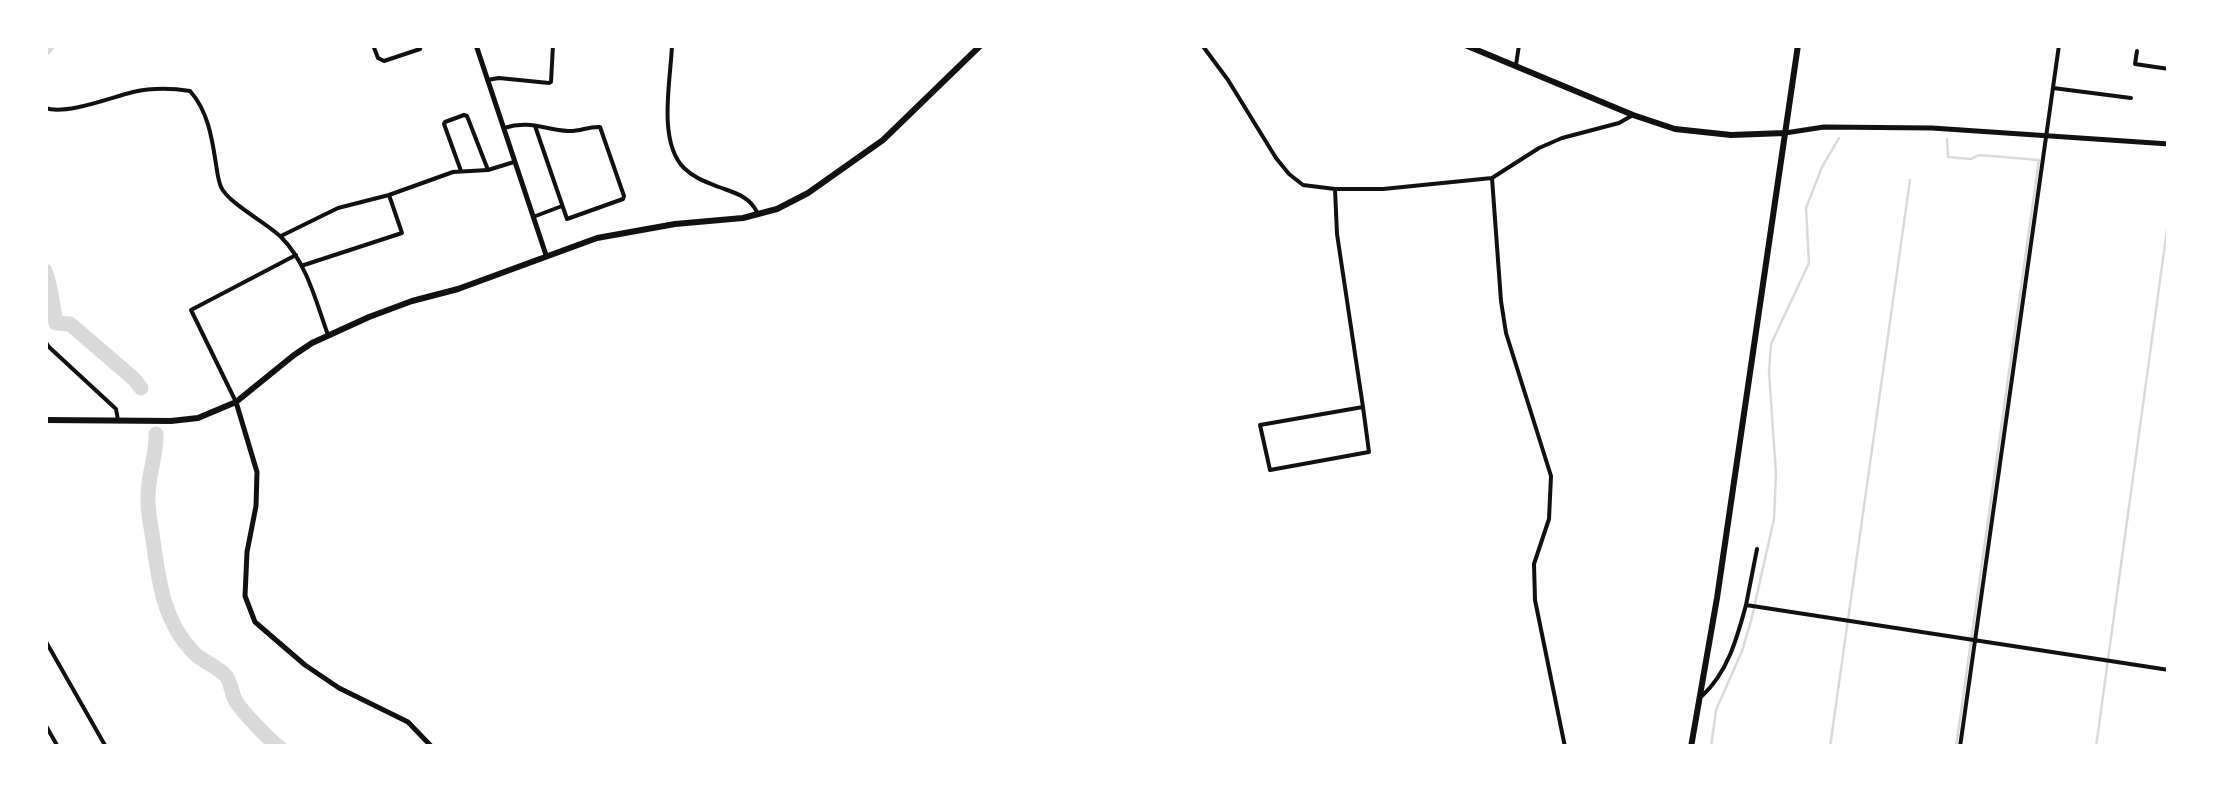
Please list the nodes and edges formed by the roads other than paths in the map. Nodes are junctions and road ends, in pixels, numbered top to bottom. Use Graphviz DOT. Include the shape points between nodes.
graph roads {
  1 [pos="374,45"];
  2 [pos="421,45"];
  3 [pos="476,45"];
  4 [pos="551,45"];
  5 [pos="672,45"];
  6 [pos="981,45"];
  7 [pos="1202,45"];
  8 [pos="1465,45"];
  9 [pos="1520,45"];
  10 [pos="1798,45"];
  11 [pos="2059,45"];
  12 [pos="2137,51"];
  13 [pos="1516,67"];
  14 [pos="2169,69"];
  15 [pos="487,80"];
  16 [pos="2054,88"];
  17 [pos="2131,98"];
  18 [pos="45,108"];
  19 [pos="1633,114"];
  20 [pos="535,126"];
  21 [pos="504,128"];
  22 [pos="1785,133"];
  23 [pos="2048,135"];
  24 [pos="2169,144"];
  25 [pos="515,162"];
  26 [pos="488,170"];
  27 [pos="461,171"];
  28 [pos="1492,178"];
  29 [pos="1335,190"];
  30 [pos="390,196"];
  31 [pos="562,206"];
  32 [pos="758,215"];
  33 [pos="534,216"];
  34 [pos="281,236"];
  35 [pos="296,256"];
  36 [pos="546,256"];
  37 [pos="303,266"];
  38 [pos="328,335"];
  39 [pos="45,340"];
  40 [pos="236,402"];
  41 [pos="1363,408"];
  42 [pos="45,420"];
  43 [pos="118,420"];
  44 [pos="1757,549"];
  45 [pos="1746,604"];
  46 [pos="1974,638"];
  47 [pos="45,640"];
  48 [pos="2169,670"];
  49 [pos="1698,700"];
  50 [pos="45,724"];
  51 [pos="105,745"];
  52 [pos="58,747"];
  53 [pos="96,747"];
  54 [pos="432,747"];
  55 [pos="1566,747"];
  56 [pos="1691,747"];
  57 [pos="1960,747"];
  1 -- 2 [label="street" via="384,60"];
  3 -- 15 [label="street"];
  4 -- 15 [label="street" via="551,82"];
  5 -- 32 [label="street" via="667,100 678,160 697,179 746,198"];
  6 -- 32 [label="highway" via="883,140 808,193"];
  7 -- 29 [label="street" via="1289,174 1304,185"];
  8 -- 13 [label="highway"];
  9 -- 13 [label="street"];
  10 -- 22 [label="highway"];
  11 -- 16 [label="street"];
  12 -- 14 [label="street" via="2135,64"];
  13 -- 19 [label="highway"];
  15 -- 21 [label="street"];
  16 -- 17 [label="street"];
  16 -- 23 [label="street"];
  18 -- 34 [label="street" via="58,111 138,91 190,91 211,132 224,193"];
  19 -- 22 [label="highway" via="1702,134"];
  19 -- 28 [label="street" via="1562,138"];
  20 -- 21 [label="street"];
  20 -- 31 [label="street"];
  20 -- 31 [label="street" via="574,132 600,126 624,196 568,219"];
  21 -- 25 [label="street"];
  22 -- 23 [label="street" via="1932,128"];
  22 -- 49 [label="highway"];
  23 -- 24 [label="street"];
  23 -- 46 [label="street"];
  25 -- 26 [label="street"];
  25 -- 33 [label="street"];
  26 -- 27 [label="street"];
  26 -- 27 [label="street" via="464,115 444,124"];
  27 -- 30 [label="street"];
  28 -- 29 [label="street"];
  28 -- 55 [label="street" via="1506,334 1551,476 1549,519 1534,564 1535,600"];
  29 -- 41 [label="street"];
  30 -- 34 [label="street" via="338,208"];
  30 -- 37 [label="street" via="402,234"];
  31 -- 33 [label="street"];
  32 -- 36 [label="highway" via="648,228"];
  33 -- 36 [label="street"];
  34 -- 35 [label="street"];
  35 -- 37 [label="street"];
  35 -- 40 [label="street" via="191,310"];
  36 -- 38 [label="highway"];
  37 -- 38 [label="street"];
  38 -- 40 [label="highway"];
  39 -- 43 [label="street" via="110,402"];
  40 -- 43 [label="highway" via="198,418"];
  40 -- 54 [label="street" via="257,472 244,596 255,622 338,688 408,722"];
  41 -- 41 [label="street" via="1369,452 1270,470 1260,425"];
  42 -- 43 [label="highway"];
  44 -- 45 [label="street"];
  45 -- 46 [label="street"];
  45 -- 49 [label="street" via="1725,666"];
  46 -- 48 [label="street"];
  46 -- 57 [label="street"];
  47 -- 51 [label="street"];
  49 -- 56 [label="highway"];
  50 -- 52 [label="street"];
  51 -- 53 [label="street"];
}
